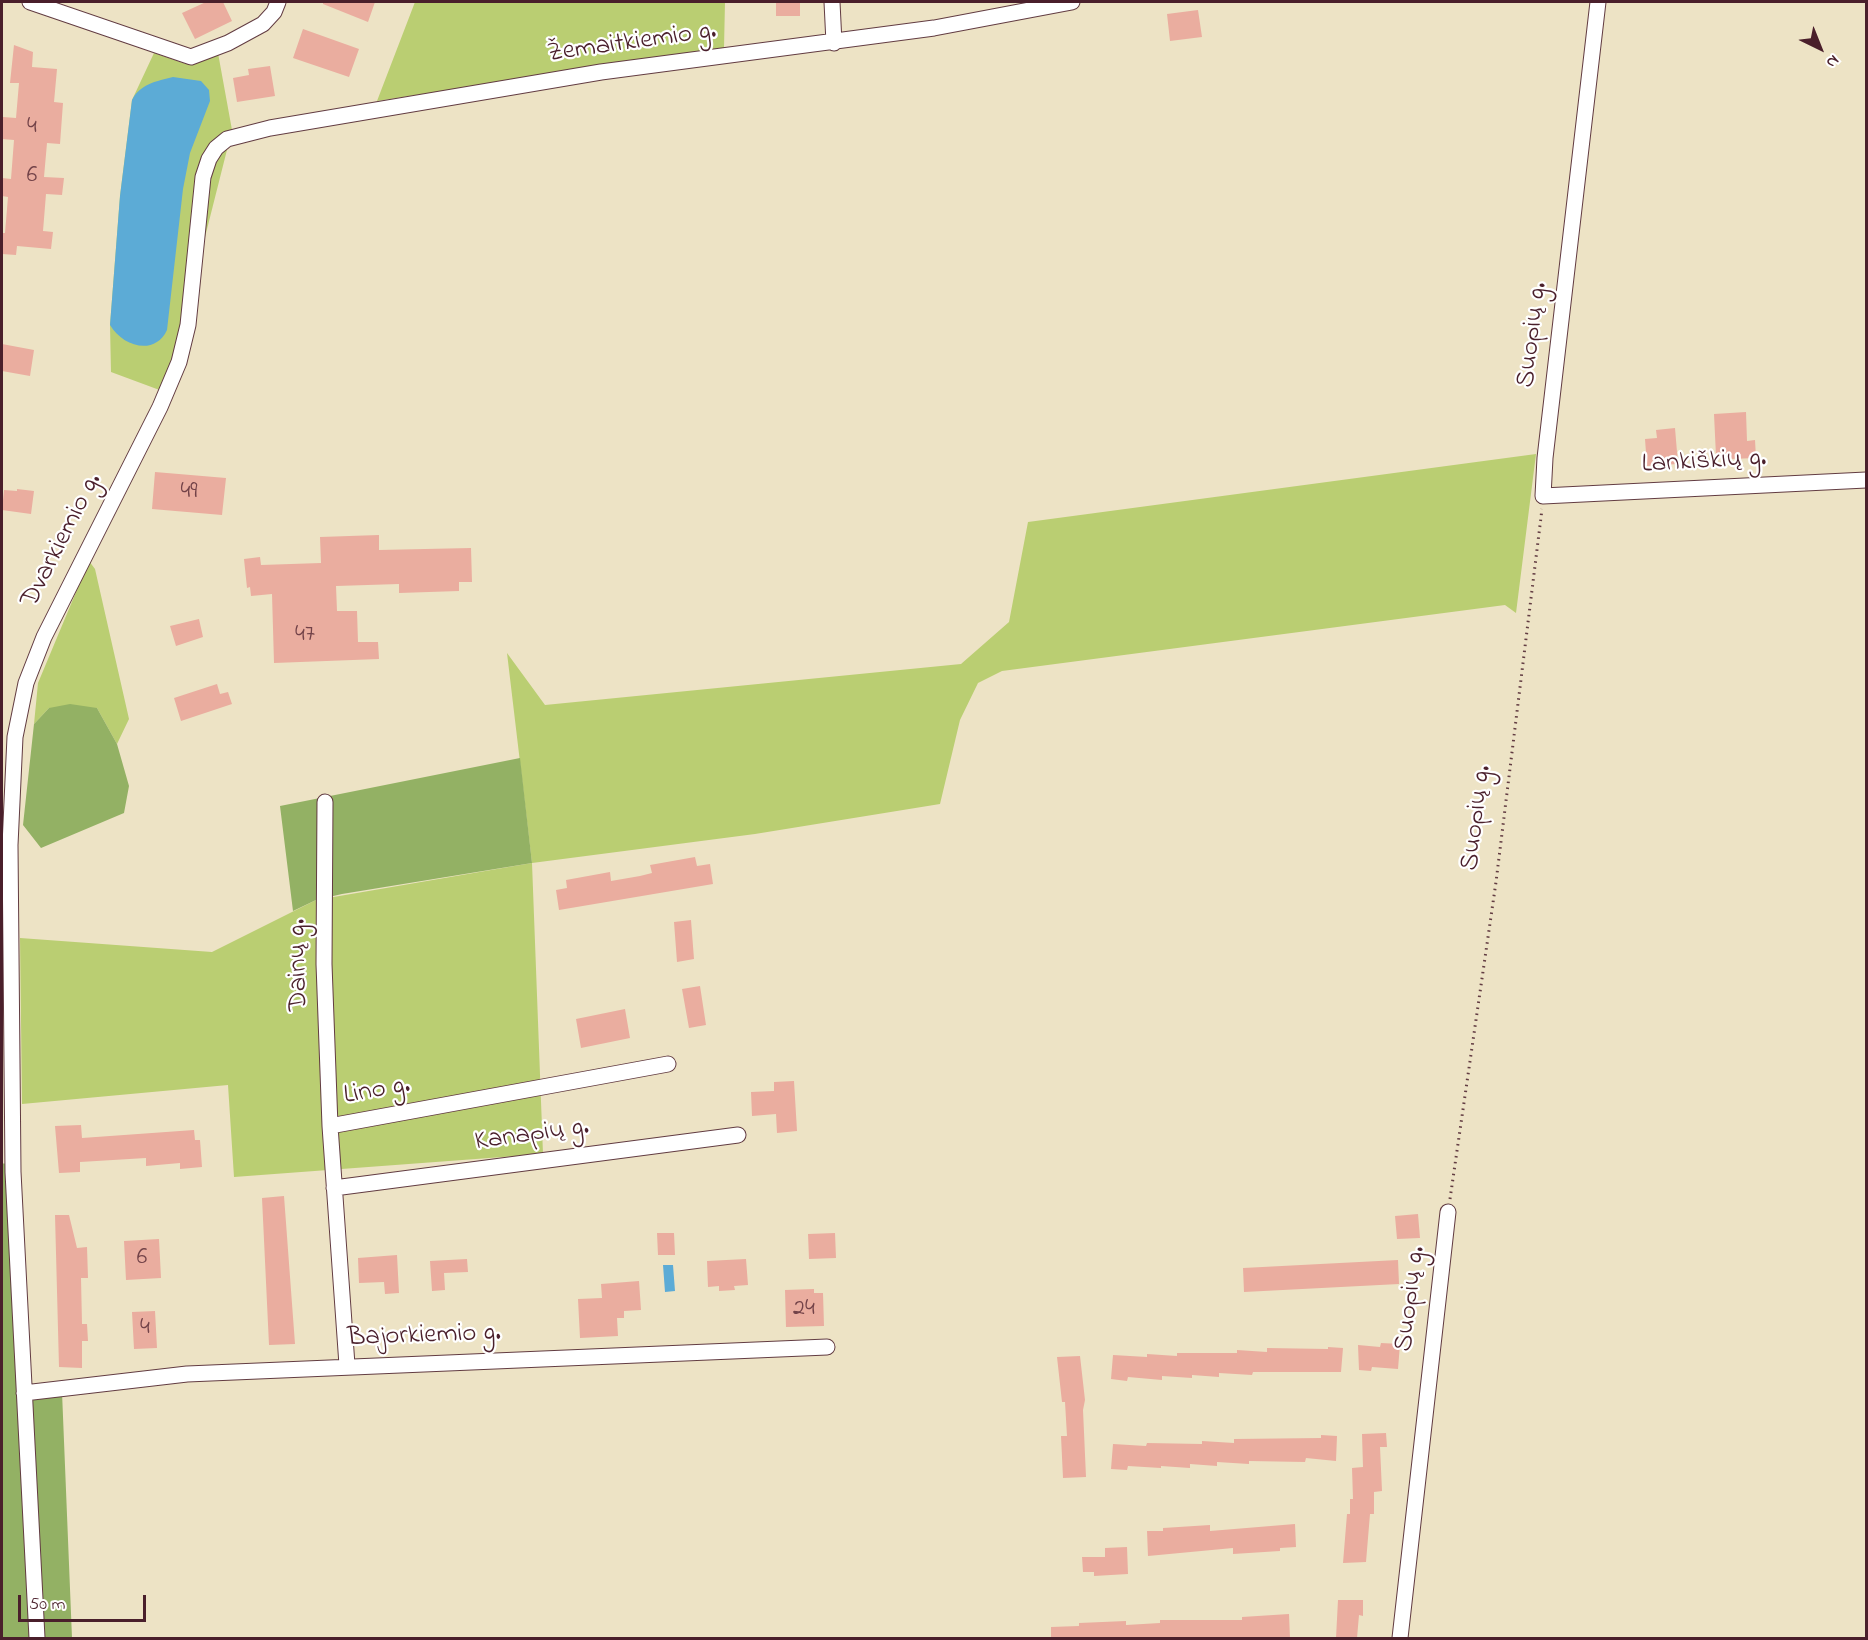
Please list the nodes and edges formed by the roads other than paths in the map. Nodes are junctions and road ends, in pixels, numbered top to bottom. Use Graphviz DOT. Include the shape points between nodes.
graph roads {
  1 [pos="30,2"];
  2 [pos="278,2"];
  3 [pos="832,2"];
  4 [pos="1072,2"];
  5 [pos="1598,2"];
  6 [pos="1036,4"];
  7 [pos="834,43"];
  8 [pos="209,159"];
  9 [pos="1866,480"];
  10 [pos="1543,496"];
  11 [pos="325,802"];
  12 [pos="668,1064"];
  13 [pos="330,1126"];
  14 [pos="738,1135"];
  15 [pos="334,1188"];
  16 [pos="1448,1212"];
  17 [pos="827,1347"];
  18 [pos="347,1365"];
  19 [pos="24,1393"];
  20 [pos="37,1638"];
  21 [pos="1400,1638"];
  1 -- 2 [label="street" via="191,57 263,24"];
  3 -- 7 [label="street"];
  4 -- 6 [label="street, Žemaitkiemio g."];
  5 -- 10 [label="street, Suopių g."];
  6 -- 7 [label="street, Žemaitkiemio g." via="934,28"];
  7 -- 8 [label="street, Žemaitkiemio g." via="601,72 270,128 227,139"];
  8 -- 19 [label="street, Dvarkiemio g." via="203,177 188,325 179,362 48,628 26,682 15,737 10,845 12,1109"];
  9 -- 10 [label="street, Lankiškių g."];
  11 -- 13 [label="street, Dainų g." via="324,964"];
  12 -- 13 [label="street, Lino g."];
  13 -- 15 [label="street, Lino g."];
  14 -- 15 [label="street, Kanapių g."];
  15 -- 18 [label="street, Lino g."];
  16 -- 21 [label="street, Suopių g."];
  17 -- 18 [label="street, Bajorkiemio g."];
  18 -- 19 [label="street, Bajorkiemio g." via="187,1374"];
  19 -- 20 [label="street, Dvarkiemio g."];
}
